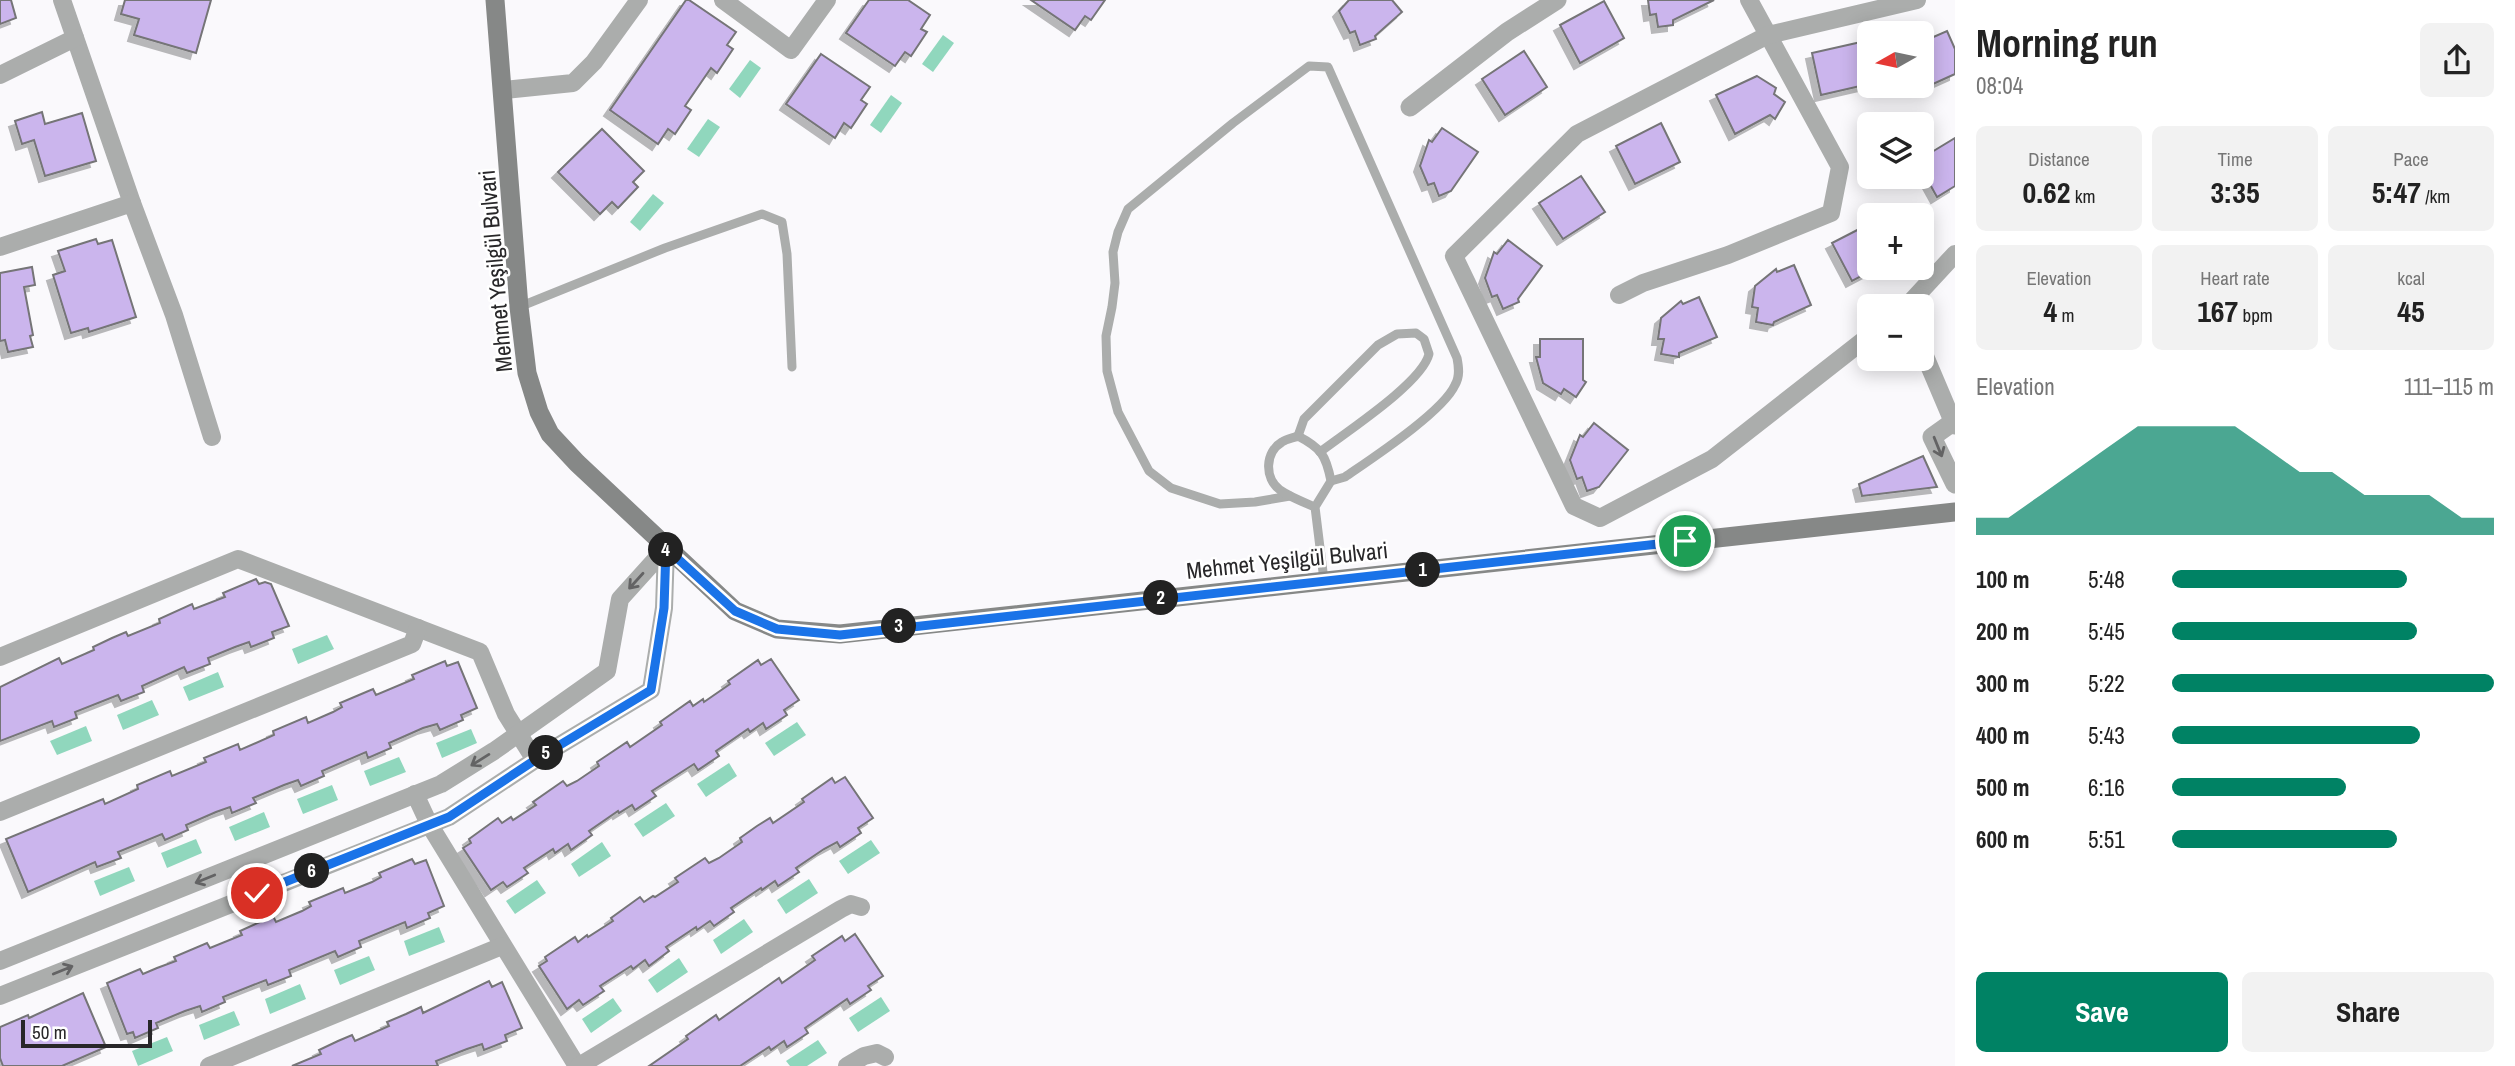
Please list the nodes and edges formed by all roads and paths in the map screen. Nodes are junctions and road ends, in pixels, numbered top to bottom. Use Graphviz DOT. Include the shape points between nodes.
graph roads {
  1 [pos="62,0"];
  2 [pos="495,0"];
  3 [pos="639,0"];
  4 [pos="723,0"];
  5 [pos="827,0"];
  6 [pos="1557,0"];
  7 [pos="1749,0"];
  8 [pos="1917,0"];
  9 [pos="1768,34"];
  10 [pos="75,38"];
  11 [pos="0,75"];
  12 [pos="504,90"];
  13 [pos="1410,107"];
  14 [pos="132,203"];
  15 [pos="0,247"];
  16 [pos="1955,254"];
  17 [pos="1917,294"];
  18 [pos="1619,295"];
  19 [pos="519,307"];
  20 [pos="1857,345"];
  21 [pos="792,367"];
  22 [pos="1932,371"];
  23 [pos="1954,422"];
  24 [pos="1298,436"];
  25 [pos="212,437"];
  26 [pos="1320,452"];
  27 [pos="1331,481"];
  28 [pos="1955,484"];
  29 [pos="1290,496"];
  30 [pos="1315,507"];
  31 [pos="1955,512"];
  32 [pos="666,548"];
  33 [pos="1324,580"];
  34 [pos="418,628"];
  35 [pos="0,657"];
  36 [pos="518,733"];
  37 [pos="535,760"];
  38 [pos="441,784"];
  39 [pos="415,794"];
  40 [pos="0,812"];
  41 [pos="455,813"];
  42 [pos="429,824"];
  43 [pos="861,907"];
  44 [pos="502,946"];
  45 [pos="0,961"];
  46 [pos="0,996"];
  47 [pos="885,1057"];
  48 [pos="209,1066"];
  49 [pos="578,1066"];
  50 [pos="847,1066"];
  1 -- 10 [label="street"];
  2 -- 12 [label="main road, Mehmet Yeşilgül Bulvari"];
  3 -- 12 [label="street" via="573,83"];
  4 -- 5 [label="street" via="791,50"];
  6 -- 13 [label="street" via="1507,32"];
  7 -- 9 [label="street"];
  8 -- 9 [label="street"];
  9 -- 18 [label="street" via="1840,166 1831,213"];
  9 -- 20 [label="street" via="1577,134 1454,256 1574,506 1600,518 1712,459"];
  10 -- 11 [label="street"];
  10 -- 14 [label="street"];
  12 -- 19 [label="main road, Mehmet Yeşilgül Bulvari"];
  14 -- 15 [label="street"];
  14 -- 25 [label="street"];
  16 -- 17 [label="street"];
  19 -- 21 [label="lane" via="762,214 782,222"];
  19 -- 32 [label="main road, Mehmet Yeşilgül Bulvari" via="527,373 550,434"];
  22 -- 23 [label="street"];
  23 -- 28 [label="street, one-way" via="1933,436"];
  24 -- 26 [label="lane"];
  24 -- 26 [label="lane" via="1304,419 1378,345 1396,334 1416,333 1424,339 1429,354 1418,374"];
  24 -- 29 [label="lane" via="1280,442 1268,466 1270,480"];
  26 -- 27 [label="lane" via="1327,459"];
  27 -- 29 [label="lane" via="1345,477 1420,422 1450,393 1459,370 1328,67 1319,65 1308,66 1129,209 1113,252 1114,295 1106,336 1107,371 1118,412 1149,471 1171,488 1220,504"];
  27 -- 30 [label="lane"];
  29 -- 30 [label="lane"];
  30 -- 33 [label="lane"];
  31 -- 33 [label="main road, Mehmet Yeşilgül Bulvari"];
  32 -- 33 [label="main road, Mehmet Yeşilgül Bulvari" via="735,611 777,629 840,635"];
  32 -- 36 [label="street, one-way" via="620,599 607,671"];
  32 -- 37 [label="street" via="664,608 651,690"];
  34 -- 35 [label="street" via="238,559"];
  34 -- 36 [label="street" via="480,652"];
  34 -- 40 [label="street" via="412,644"];
  36 -- 37 [label="street"];
  36 -- 38 [label="street, one-way"];
  37 -- 41 [label="street"];
  38 -- 39 [label="street"];
  38 -- 41 [label="street"];
  39 -- 42 [label="street"];
  39 -- 45 [label="street, one-way"];
  41 -- 42 [label="street"];
  42 -- 44 [label="street"];
  46 -- 42 [label="street, one-way"];
  43 -- 49 [label="street" via="851,904 841,909"];
  44 -- 48 [label="street"];
  44 -- 49 [label="street"];
  47 -- 50 [label="street" via="877,1053 864,1056"];
}
